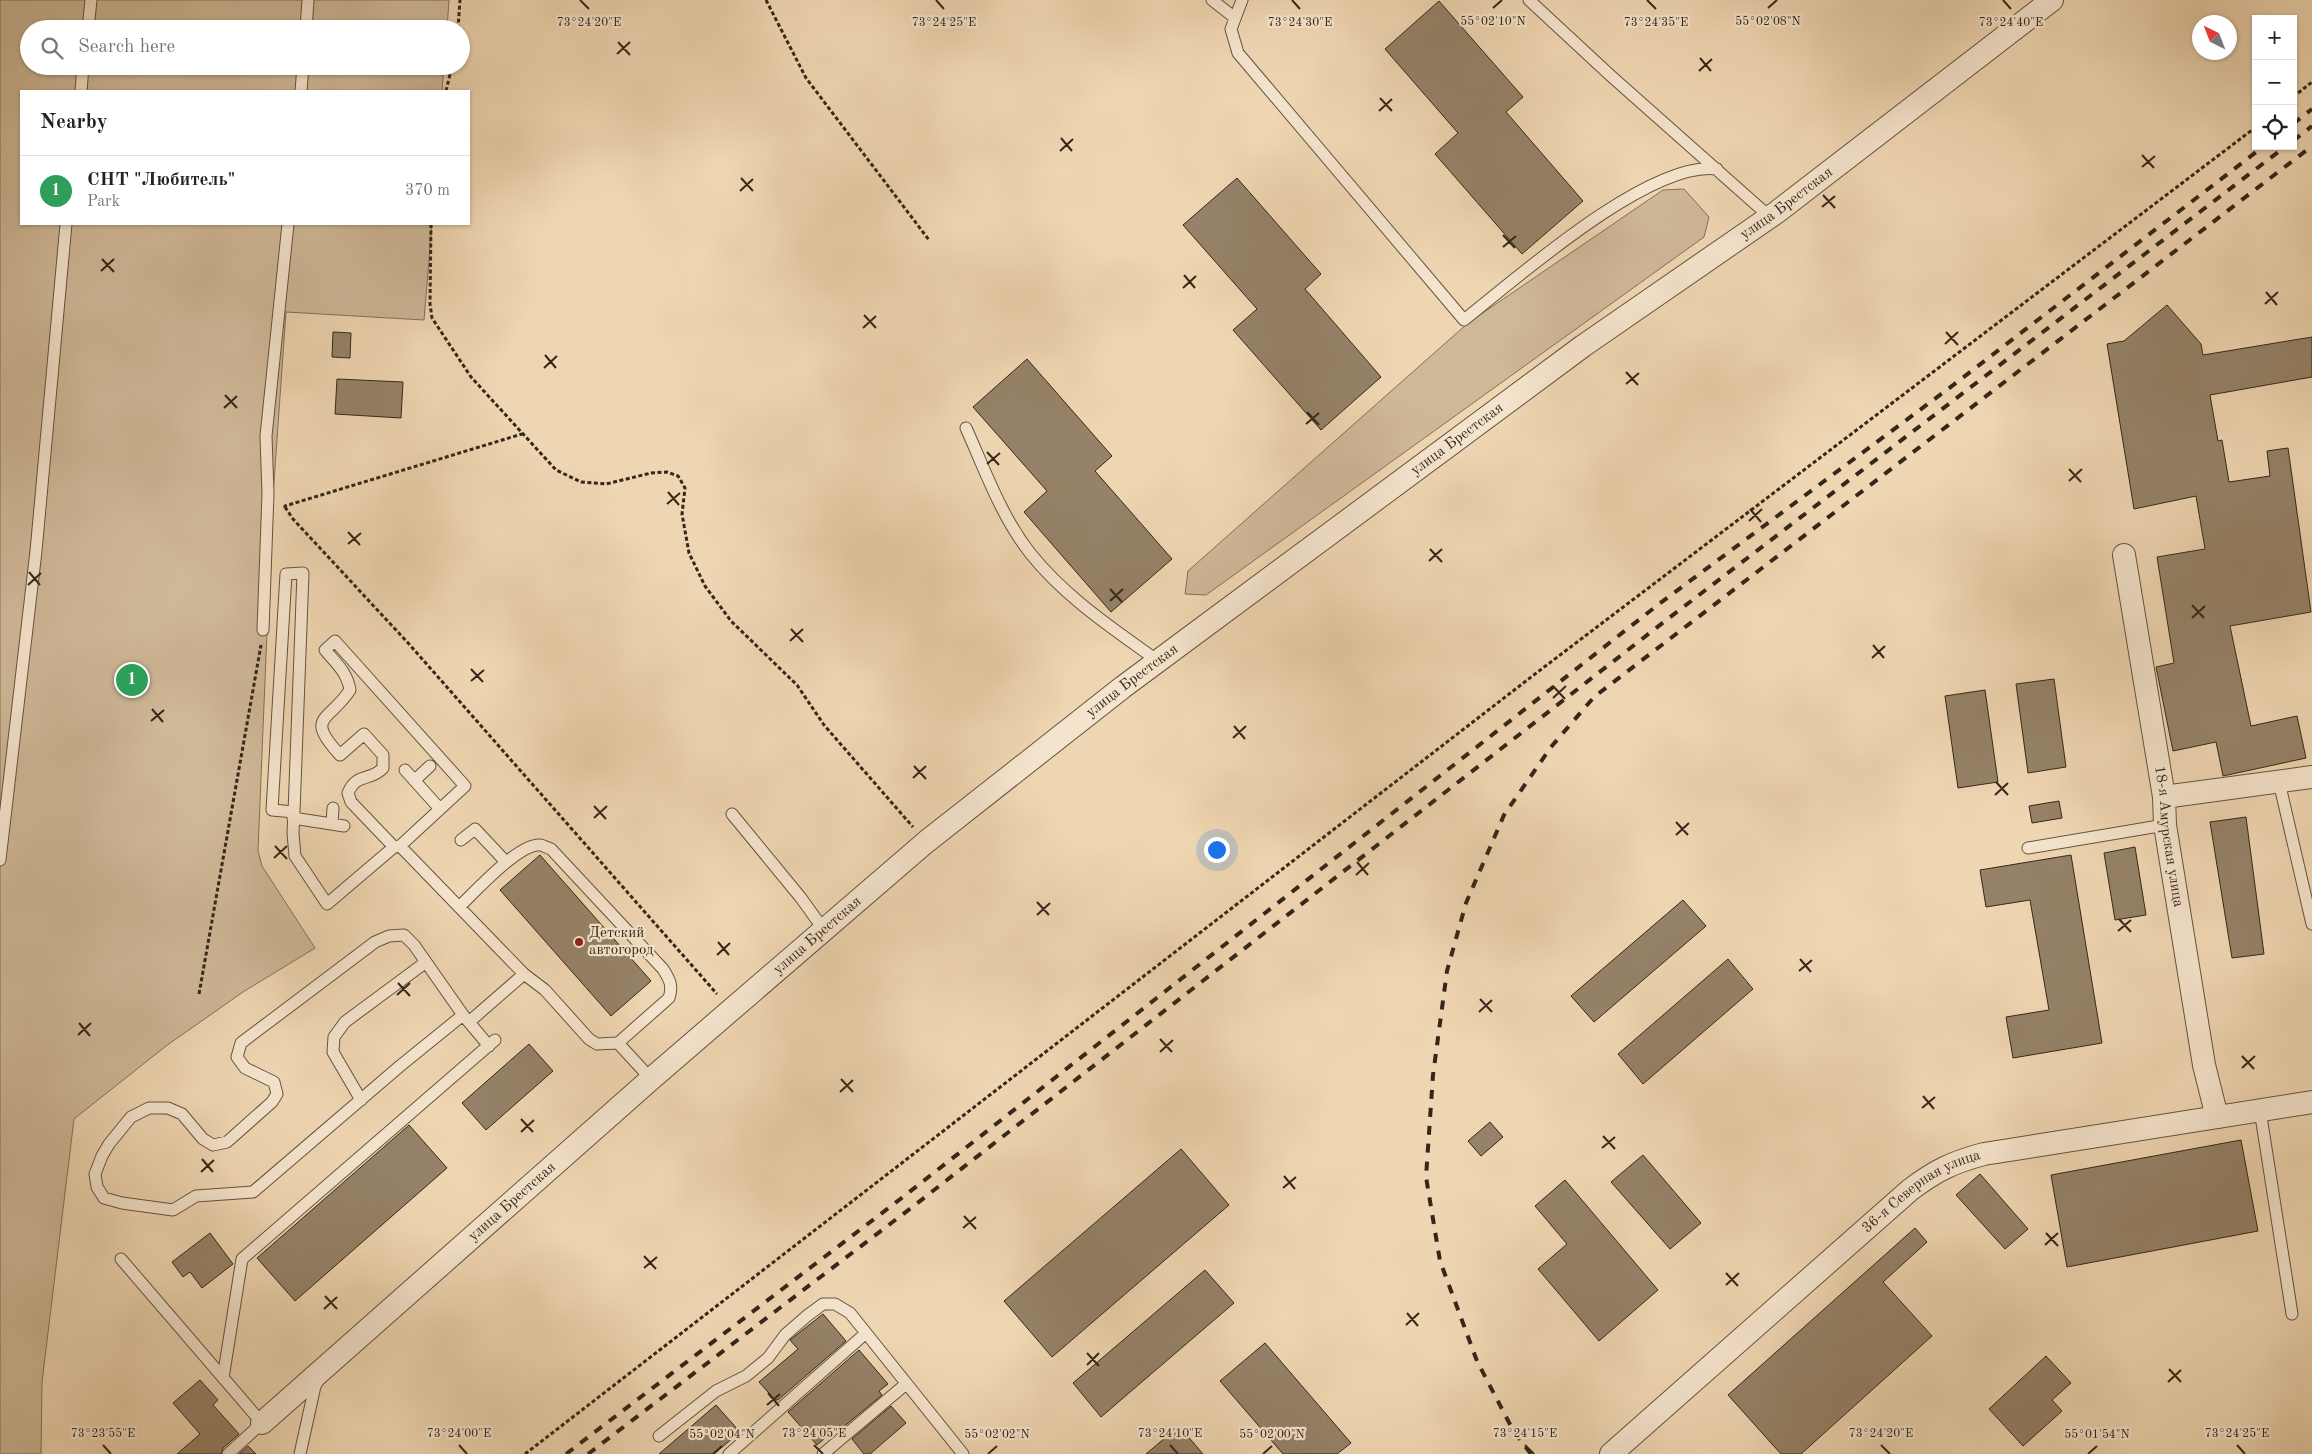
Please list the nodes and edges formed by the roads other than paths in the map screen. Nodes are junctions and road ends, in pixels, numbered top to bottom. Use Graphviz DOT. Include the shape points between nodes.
graph roads {
  1 [pos="91,0"];
  2 [pos="308,0"];
  3 [pos="1212,0"];
  4 [pos="1242,0"];
  5 [pos="1529,0"];
  6 [pos="2052,0"];
  7 [pos="1235,18"];
  8 [pos="89,20"];
  9 [pos="307,20"];
  10 [pos="82,75"];
  11 [pos="302,75"];
  12 [pos="81,90"];
  13 [pos="301,90"];
  14 [pos="1717,170"];
  15 [pos="1770,217"];
  16 [pos="66,225"];
  17 [pos="288,225"];
  18 [pos="966,428"];
  19 [pos="2124,555"];
  20 [pos="263,630"];
  21 [pos="1158,661"];
  22 [pos="430,766"];
  23 [pos="406,770"];
  24 [pos="2312,778"];
  25 [pos="415,780"];
  26 [pos="2279,782"];
  27 [pos="2164,797"];
  28 [pos="333,808"];
  29 [pos="440,809"];
  30 [pos="732,814"];
  31 [pos="293,815"];
  32 [pos="332,824"];
  33 [pos="2164,825"];
  34 [pos="344,826"];
  35 [pos="461,840"];
  36 [pos="397,847"];
  37 [pos="2028,848"];
  38 [pos="0,860"];
  39 [pos="506,862"];
  40 [pos="460,906"];
  41 [pos="2312,924"];
  42 [pos="824,930"];
  43 [pos="426,962"];
  44 [pos="524,974"];
  45 [pos="466,1018"];
  46 [pos="618,1043"];
  47 [pos="651,1079"];
  48 [pos="361,1100"];
  49 [pos="2312,1102"];
  50 [pos="2260,1110"];
  51 [pos="2216,1117"];
  52 [pos="120,1259"];
  53 [pos="2292,1314"];
  54 [pos="866,1333"];
  55 [pos="329,1363"];
  56 [pos="223,1378"];
  57 [pos="906,1384"];
  58 [pos="262,1423"];
  59 [pos="659,1436"];
  60 [pos="228,1454"];
  61 [pos="300,1454"];
  62 [pos="729,1454"];
  63 [pos="823,1454"];
  64 [pos="963,1454"];
  65 [pos="1611,1454"];
  1 -- 8 [label="lane"];
  2 -- 9 [label="lane"];
  3 -- 7 [label="lane"];
  4 -- 7 [label="lane"];
  5 -- 14 [label="lane"];
  6 -- 15 [label="street, улица Брестская"];
  7 -- 14 [label="lane" via="1231,29 1238,53 1464,320 1584,225 1639,191 1705,168"];
  10 -- 12 [label="lane"];
  11 -- 13 [label="lane"];
  14 -- 15 [label="lane"];
  15 -- 21 [label="street, улица Брестская" via="1583,346"];
  16 -- 38 [label="lane" via="36,551"];
  17 -- 20 [label="lane" via="266,436 268,494"];
  18 -- 21 [label="lane" via="1002,508 1030,552 1073,598"];
  19 -- 27 [label="street, 18-я Амурская улица"];
  21 -- 42 [label="street, улица Брестская" via="926,842"];
  22 -- 25 [label="lane"];
  23 -- 25 [label="lane"];
  24 -- 26 [label="street"];
  25 -- 29 [label="lane"];
  26 -- 27 [label="street"];
  26 -- 41 [label="lane"];
  27 -- 33 [label="street, 18-я Амурская улица"];
  28 -- 32 [label="lane"];
  29 -- 36 [label="lane"];
  29 -- 36 [label="lane" via="465,786 335,641 325,650 344,671 350,690 324,718 321,727 324,738 340,755 364,734 383,755 383,768 377,775 359,778 348,792 351,802"];
  30 -- 42 [label="lane"];
  31 -- 31 [label="lane" via="295,772 303,573 286,574 272,810"];
  31 -- 32 [label="lane"];
  31 -- 36 [label="lane" via="296,856 327,904"];
  32 -- 34 [label="lane"];
  33 -- 37 [label="lane"];
  33 -- 51 [label="street, 18-я Амурская улица" via="2204,1065"];
  35 -- 39 [label="lane" via="475,828"];
  36 -- 40 [label="lane"];
  39 -- 40 [label="lane"];
  39 -- 46 [label="lane" via="530,847 540,845 551,849 671,982 669,998"];
  40 -- 44 [label="lane"];
  42 -- 47 [label="street, улица Брестская"];
  43 -- 45 [label="lane"];
  43 -- 48 [label="lane" via="346,1022 334,1037 333,1052"];
  43 -- 48 [label="lane" via="404,935 389,936 375,942 241,1042 237,1058 245,1068 274,1082 277,1094 227,1142 213,1145 203,1139 182,1114 168,1108 149,1108 131,1117 109,1144 95,1174 96,1186 104,1198 122,1204 173,1210 196,1196 253,1192"];
  44 -- 45 [label="lane"];
  44 -- 46 [label="lane" via="545,990 589,1039 596,1044"];
  45 -- 48 [label="lane" via="400,1066"];
  45 -- 56 [label="lane" via="492,1043 242,1260"];
  46 -- 47 [label="lane"];
  47 -- 55 [label="street, улица Брестская"];
  49 -- 50 [label="street, 36-я Северная улица"];
  50 -- 51 [label="street, 36-я Северная улица"];
  50 -- 53 [label="lane"];
  51 -- 65 [label="street, 36-я Северная улица" via="1984,1154 1933,1172"];
  52 -- 56 [label="lane"];
  54 -- 57 [label="lane"];
  54 -- 59 [label="lane" via="843,1308 836,1304 823,1304 785,1335 768,1358 746,1376 716,1391"];
  54 -- 62 [label="lane"];
  55 -- 58 [label="street, улица Брестская"];
  55 -- 61 [label="lane" via="315,1386"];
  56 -- 58 [label="lane"];
  57 -- 63 [label="lane"];
  57 -- 64 [label="lane"];
  58 -- 60 [label="lane"];
}
